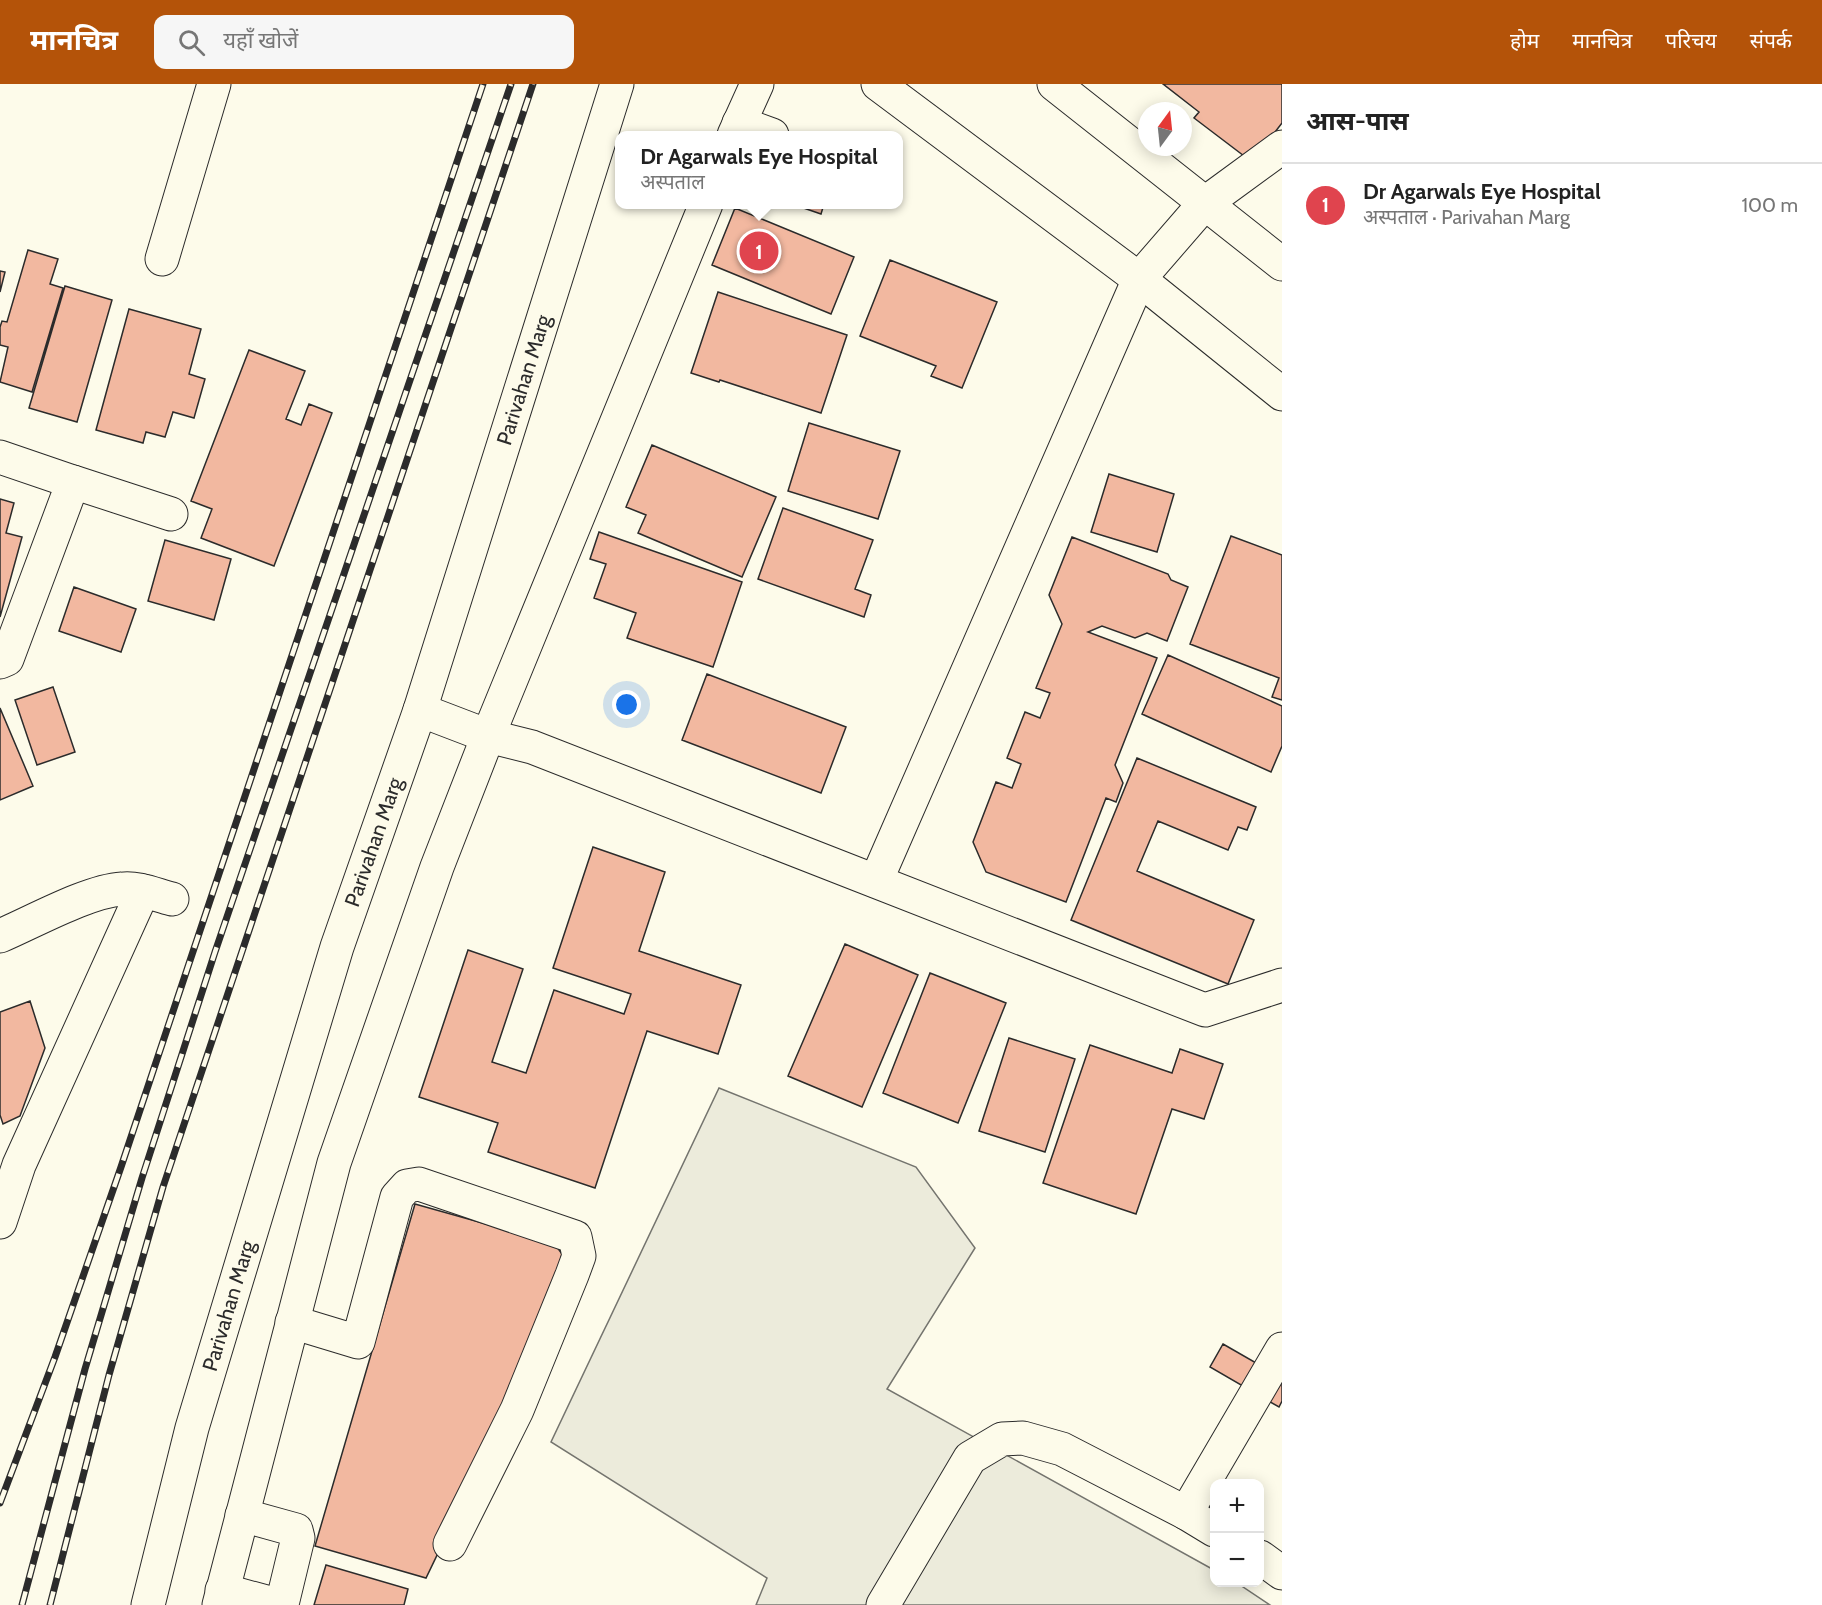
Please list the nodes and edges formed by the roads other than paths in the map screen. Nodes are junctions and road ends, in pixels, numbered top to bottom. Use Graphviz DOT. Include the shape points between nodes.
graph roads {
  1 [pos="214,84"];
  2 [pos="617,84"];
  3 [pos="757,84"];
  4 [pos="878,84"];
  5 [pos="1054,84"];
  6 [pos="737,129"];
  7 [pos="1282,147"];
  8 [pos="1204,204"];
  9 [pos="704,209"];
  10 [pos="162,259"];
  11 [pos="1282,264"];
  12 [pos="1139,279"];
  13 [pos="1282,394"];
  14 [pos="0,458"];
  15 [pos="74,482"];
  16 [pos="171,514"];
  17 [pos="0,662"];
  18 [pos="420,710"];
  19 [pos="488,736"];
  20 [pos="876,881"];
  21 [pos="0,936"];
  22 [pos="1282,985"];
  23 [pos="10,1169"];
  24 [pos="0,1222"];
  25 [pos="292,1322"];
  26 [pos="1282,1348"];
  27 [pos="1186,1513"];
  28 [pos="242,1515"];
  29 [pos="1210,1527"];
  30 [pos="450,1544"];
  31 [pos="1264,1560"];
  32 [pos="1282,1573"];
  33 [pos="221,1597"];
  34 [pos="148,1605"];
  35 [pos="883,1605"];
  1 -- 10 [label="street"];
  2 -- 18 [label="street, Parivahan Marg"];
  3 -- 6 [label="street"];
  4 -- 12 [label="street"];
  5 -- 8 [label="street"];
  7 -- 8 [label="street"];
  8 -- 11 [label="street"];
  8 -- 12 [label="street"];
  9 -- 19 [label="street"];
  12 -- 13 [label="street"];
  12 -- 20 [label="street"];
  14 -- 15 [label="street"];
  15 -- 16 [label="street"];
  15 -- 17 [label="street" via="7,659"];
  18 -- 19 [label="street"];
  18 -- 34 [label="street, Parivahan Marg" via="337,947 192,1428"];
  19 -- 20 [label="street" via="532,747"];
  19 -- 25 [label="street" via="437,867 334,1164"];
  20 -- 22 [label="street" via="1205,1010"];
  21 -- 23 [label="street" via="101,893 122,888 157,895"];
  23 -- 24 [label="street"];
  25 -- 28 [label="street"];
  25 -- 30 [label="street" via="358,1342 397,1197 407,1186 419,1184 575,1237 579,1256 572,1275 517,1410"];
  26 -- 27 [label="street"];
  27 -- 29 [label="street"];
  27 -- 35 [label="street" via="1062,1449 1023,1438 1002,1439 970,1458"];
  28 -- 33 [label="street"];
  28 -- 33 [label="street" via="296,1530 298,1538 283,1600 277,1605"];
  31 -- 32 [label="street"];
}
